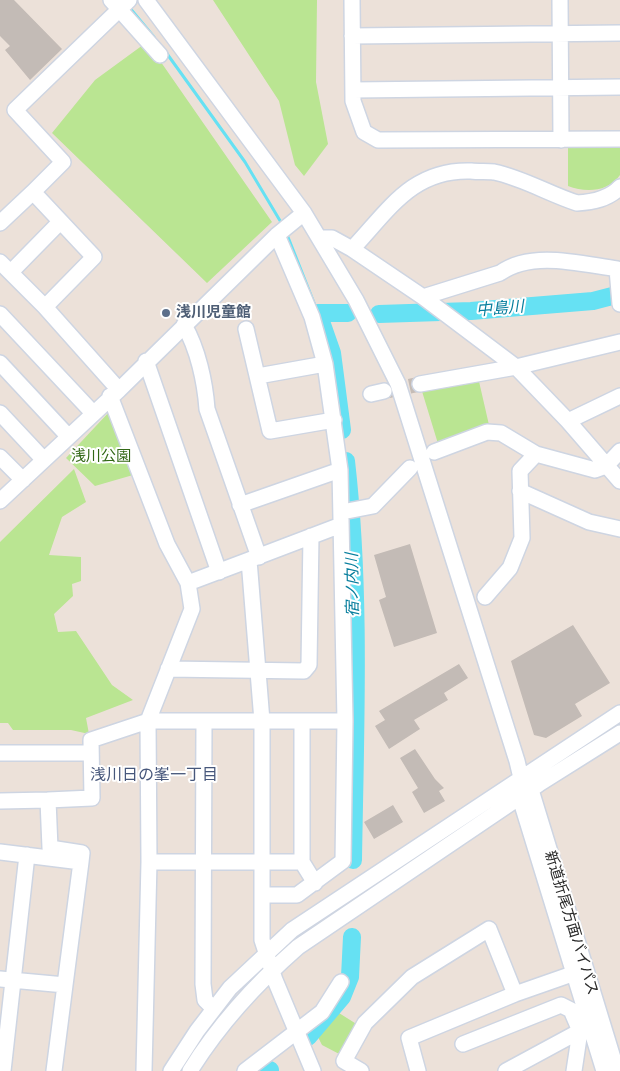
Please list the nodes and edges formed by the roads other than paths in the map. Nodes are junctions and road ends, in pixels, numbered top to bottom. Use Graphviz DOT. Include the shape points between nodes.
graph roads {
  1 [pos="146,0"];
  2 [pos="352,0"];
  3 [pos="560,0"];
  4 [pos="121,4"];
  5 [pos="620,33"];
  6 [pos="560,34"];
  7 [pos="352,36"];
  8 [pos="160,55"];
  9 [pos="561,87"];
  10 [pos="620,87"];
  11 [pos="353,90"];
  12 [pos="561,140"];
  13 [pos="620,140"];
  14 [pos="620,187"];
  15 [pos="33,192"];
  16 [pos="304,214"];
  17 [pos="60,222"];
  18 [pos="0,223"];
  19 [pos="281,231"];
  20 [pos="319,238"];
  21 [pos="352,249"];
  22 [pos="3,265"];
  23 [pos="618,269"];
  24 [pos="619,298"];
  25 [pos="428,301"];
  26 [pos="45,308"];
  27 [pos="0,314"];
  28 [pos="184,325"];
  29 [pos="246,329"];
  30 [pos="620,342"];
  31 [pos="146,362"];
  32 [pos="0,363"];
  33 [pos="325,364"];
  34 [pos="516,367"];
  35 [pos="258,376"];
  36 [pos="420,384"];
  37 [pos="114,393"];
  38 [pos="620,396"];
  39 [pos="0,413"];
  40 [pos="93,413"];
  41 [pos="334,420"];
  42 [pos="568,421"];
  43 [pos="68,436"];
  44 [pos="620,451"];
  45 [pos="434,452"];
  46 [pos="536,454"];
  47 [pos="0,457"];
  48 [pos="44,460"];
  49 [pos="606,466"];
  50 [pos="410,468"];
  51 [pos="340,470"];
  52 [pos="23,480"];
  53 [pos="620,481"];
  54 [pos="520,491"];
  55 [pos="0,501"];
  56 [pos="240,505"];
  57 [pos="344,516"];
  58 [pos="620,529"];
  59 [pos="311,536"];
  60 [pos="254,559"];
  61 [pos="219,572"];
  62 [pos="188,583"];
  63 [pos="486,597"];
  64 [pos="168,670"];
  65 [pos="258,671"];
  66 [pos="620,713"];
  67 [pos="148,721"];
  68 [pos="262,721"];
  69 [pos="345,721"];
  70 [pos="204,722"];
  71 [pos="302,722"];
  72 [pos="620,733"];
  73 [pos="0,753"];
  74 [pos="90,753"];
  75 [pos="521,778"];
  76 [pos="526,794"];
  77 [pos="48,800"];
  78 [pos="0,801"];
  79 [pos="0,852"];
  80 [pos="27,855"];
  81 [pos="81,862"];
  82 [pos="149,862"];
  83 [pos="204,862"];
  84 [pos="261,862"];
  85 [pos="302,862"];
  86 [pos="314,882"];
  87 [pos="262,895"];
  88 [pos="266,953"];
  89 [pos="272,969"];
  90 [pos="575,973"];
  91 [pos="7,980"];
  92 [pos="340,982"];
  93 [pos="65,985"];
  94 [pos="515,994"];
  95 [pos="214,1009"];
  96 [pos="296,1030"];
  97 [pos="580,1031"];
  98 [pos="463,1044"];
  99 [pos="525,1066"];
  100 [pos="3,1071"];
  101 [pos="54,1071"];
  102 [pos="144,1071"];
  103 [pos="170,1071"];
  104 [pos="190,1071"];
  105 [pos="245,1071"];
  106 [pos="313,1071"];
  107 [pos="361,1071"];
  108 [pos="418,1071"];
  109 [pos="506,1071"];
  110 [pos="574,1071"];
  111 [pos="604,1071"];
  112 [pos="616,1071"];
  1 -- 16 [label="street"];
  2 -- 7 [label="street"];
  3 -- 6 [label="street"];
  4 -- 8 [label="street"];
  4 -- 15 [label="street" via="16,110 63,162"];
  5 -- 6 [label="street"];
  6 -- 7 [label="street"];
  6 -- 9 [label="street"];
  7 -- 11 [label="street"];
  9 -- 10 [label="street"];
  9 -- 11 [label="street"];
  9 -- 12 [label="street"];
  11 -- 12 [label="street" via="364,132 378,140"];
  12 -- 13 [label="street"];
  14 -- 21 [label="street" via="604,198 577,203 494,172 439,174 422,180 406,192"];
  15 -- 17 [label="street"];
  15 -- 18 [label="street"];
  16 -- 19 [label="street"];
  16 -- 20 [label="street"];
  17 -- 22 [label="street"];
  17 -- 26 [label="street" via="94,257"];
  19 -- 28 [label="street"];
  19 -- 33 [label="street"];
  20 -- 21 [label="street" via="332,238"];
  20 -- 75 [label="street" via="356,300 398,384"];
  21 -- 25 [label="street"];
  22 -- 26 [label="street"];
  23 -- 24 [label="street"];
  23 -- 25 [label="street" via="551,260 510,265 500,273"];
  25 -- 34 [label="street"];
  26 -- 37 [label="street"];
  27 -- 40 [label="street"];
  28 -- 31 [label="street"];
  28 -- 56 [label="street" via="190,335 205,389 207,409"];
  29 -- 35 [label="street"];
  30 -- 34 [label="street"];
  31 -- 37 [label="street"];
  31 -- 61 [label="street"];
  32 -- 43 [label="street"];
  33 -- 35 [label="street"];
  33 -- 41 [label="street"];
  34 -- 36 [label="street"];
  34 -- 42 [label="street"];
  35 -- 41 [label="street" via="270,431"];
  37 -- 40 [label="street"];
  37 -- 62 [label="street" via="167,544"];
  38 -- 42 [label="street"];
  39 -- 48 [label="street"];
  40 -- 43 [label="street"];
  41 -- 51 [label="street"];
  42 -- 49 [label="street"];
  43 -- 48 [label="street"];
  44 -- 49 [label="street"];
  45 -- 46 [label="street" via="487,432 501,433"];
  46 -- 49 [label="street" via="595,470"];
  46 -- 54 [label="street" via="520,471"];
  47 -- 52 [label="street"];
  48 -- 52 [label="street"];
  49 -- 53 [label="street"];
  50 -- 57 [label="street" via="373,506"];
  51 -- 56 [label="street"];
  51 -- 57 [label="street"];
  52 -- 55 [label="street"];
  54 -- 58 [label="street" via="589,522"];
  54 -- 63 [label="street" via="522,538 510,568"];
  56 -- 60 [label="street"];
  57 -- 59 [label="street"];
  57 -- 69 [label="street"];
  59 -- 60 [label="street"];
  59 -- 65 [label="street" via="309,665 304,671"];
  60 -- 61 [label="street"];
  60 -- 65 [label="street"];
  61 -- 62 [label="street"];
  62 -- 64 [label="street" via="192,609"];
  64 -- 65 [label="street"];
  64 -- 67 [label="street"];
  65 -- 68 [label="street"];
  66 -- 75 [label="street"];
  67 -- 70 [label="street"];
  67 -- 74 [label="street" via="91,740"];
  67 -- 82 [label="street"];
  68 -- 70 [label="street"];
  68 -- 71 [label="street"];
  68 -- 84 [label="street"];
  69 -- 71 [label="street"];
  69 -- 86 [label="street" via="343,861"];
  70 -- 83 [label="street"];
  71 -- 85 [label="street"];
  72 -- 76 [label="street"];
  73 -- 74 [label="street"];
  74 -- 77 [label="street" via="92,798"];
  75 -- 76 [label="street"];
  75 -- 88 [label="street" via="292,930"];
  76 -- 89 [label="street" via="298,947"];
  76 -- 90 [label="street"];
  76 -- 112 [label="street, 新道折尾方面バイパス"];
  77 -- 78 [label="street"];
  77 -- 81 [label="street" via="50,848 82,852"];
  79 -- 80 [label="street"];
  80 -- 81 [label="street"];
  80 -- 91 [label="street"];
  81 -- 93 [label="street"];
  82 -- 83 [label="street"];
  82 -- 102 [label="street"];
  83 -- 84 [label="street"];
  83 -- 95 [label="street" via="203,984 205,1000"];
  84 -- 85 [label="street"];
  84 -- 87 [label="street"];
  85 -- 86 [label="street"];
  86 -- 87 [label="street" via="297,895"];
  87 -- 88 [label="street" via="262,940"];
  88 -- 89 [label="street"];
  88 -- 95 [label="street" via="230,988"];
  89 -- 96 [label="street"];
  89 -- 104 [label="street" via="229,1018"];
  90 -- 94 [label="street"];
  90 -- 111 [label="street"];
  91 -- 93 [label="street"];
  91 -- 100 [label="street"];
  92 -- 96 [label="street" via="322,1012"];
  93 -- 101 [label="street"];
  94 -- 107 [label="street" via="489,929 412,977 365,1023 344,1061"];
  94 -- 108 [label="street" via="409,1038"];
  95 -- 103 [label="street"];
  96 -- 105 [label="street"];
  96 -- 106 [label="street"];
  97 -- 98 [label="street" via="571,1010 561,1005"];
  97 -- 99 [label="street"];
  97 -- 110 [label="street"];
  99 -- 109 [label="street"];
}
